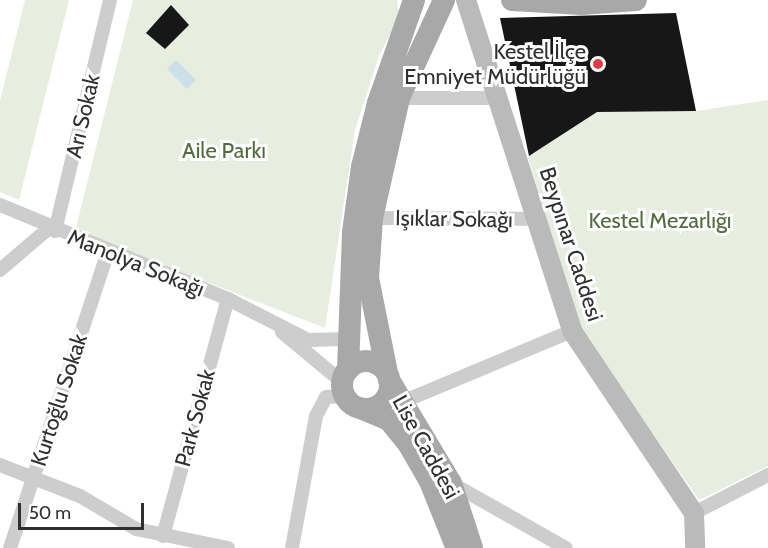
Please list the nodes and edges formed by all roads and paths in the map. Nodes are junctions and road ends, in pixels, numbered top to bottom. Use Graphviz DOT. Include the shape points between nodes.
graph roads {
  1 [pos="110,0"];
  2 [pos="414,0"];
  3 [pos="444,0"];
  4 [pos="466,0"];
  5 [pos="512,0"];
  6 [pos="636,0"];
  7 [pos="399,98"];
  8 [pos="500,98"];
  9 [pos="0,205"];
  10 [pos="372,218"];
  11 [pos="537,219"];
  12 [pos="52,229"];
  13 [pos="108,252"];
  14 [pos="0,270"];
  15 [pos="228,299"];
  16 [pos="272,322"];
  17 [pos="572,331"];
  18 [pos="348,339"];
  19 [pos="388,376"];
  20 [pos="349,389"];
  21 [pos="402,402"];
  22 [pos="0,465"];
  23 [pos="768,475"];
  24 [pos="33,477"];
  25 [pos="451,483"];
  26 [pos="694,513"];
  27 [pos="163,536"];
  28 [pos="10,548"];
  29 [pos="228,548"];
  30 [pos="292,548"];
  31 [pos="456,548"];
  32 [pos="472,548"];
  33 [pos="566,548"];
  34 [pos="695,548"];
  1 -- 12 [label="street, Arı Sokak"];
  2 -- 18 [label="main road" via="378,103 362,167 353,232"];
  3 -- 7 [label="main road, Lise Caddesi"];
  4 -- 8 [label="main road, Beypınar Caddesi"];
  5 -- 6 [label="main road"];
  7 -- 8 [label="street"];
  7 -- 10 [label="main road, Lise Caddesi"];
  8 -- 11 [label="main road, Beypınar Caddesi"];
  9 -- 12 [label="street, Manolya Sokağı"];
  10 -- 11 [label="street, Işıklar Sokağı"];
  10 -- 19 [label="main road, Lise Caddesi" via="368,278"];
  11 -- 17 [label="main road, Beypınar Caddesi"];
  12 -- 13 [label="street, Manolya Sokağı"];
  12 -- 14 [label="street"];
  13 -- 15 [label="street, Manolya Sokağı"];
  13 -- 24 [label="street, Kurtoğlu Sokak"];
  15 -- 16 [label="street, Manolya Sokağı"];
  15 -- 27 [label="street, Park Sokak"];
  16 -- 18 [label="street, Manolya Sokağı" via="308,340"];
  16 -- 20 [label="street, Manolya Sokağı"];
  17 -- 21 [label="street"];
  17 -- 26 [label="main road, Beypınar Caddesi"];
  18 -- 20 [label="main road"];
  19 -- 20 [label="main road" via="368,361"];
  19 -- 20 [label="main road" via="384,401"];
  19 -- 21 [label="main road, Lise Caddesi"];
  20 -- 30 [label="street" via="326,397 316,416"];
  20 -- 31 [label="main road" via="389,420 409,445 429,479"];
  21 -- 25 [label="main road, Lise Caddesi"];
  22 -- 24 [label="street"];
  23 -- 26 [label="street"];
  24 -- 27 [label="street" via="80,496 136,529"];
  24 -- 28 [label="street, Kurtoğlu Sokak"];
  25 -- 32 [label="main road, Lise Caddesi"];
  25 -- 33 [label="street"];
  26 -- 34 [label="main road"];
  27 -- 29 [label="street"];
}
